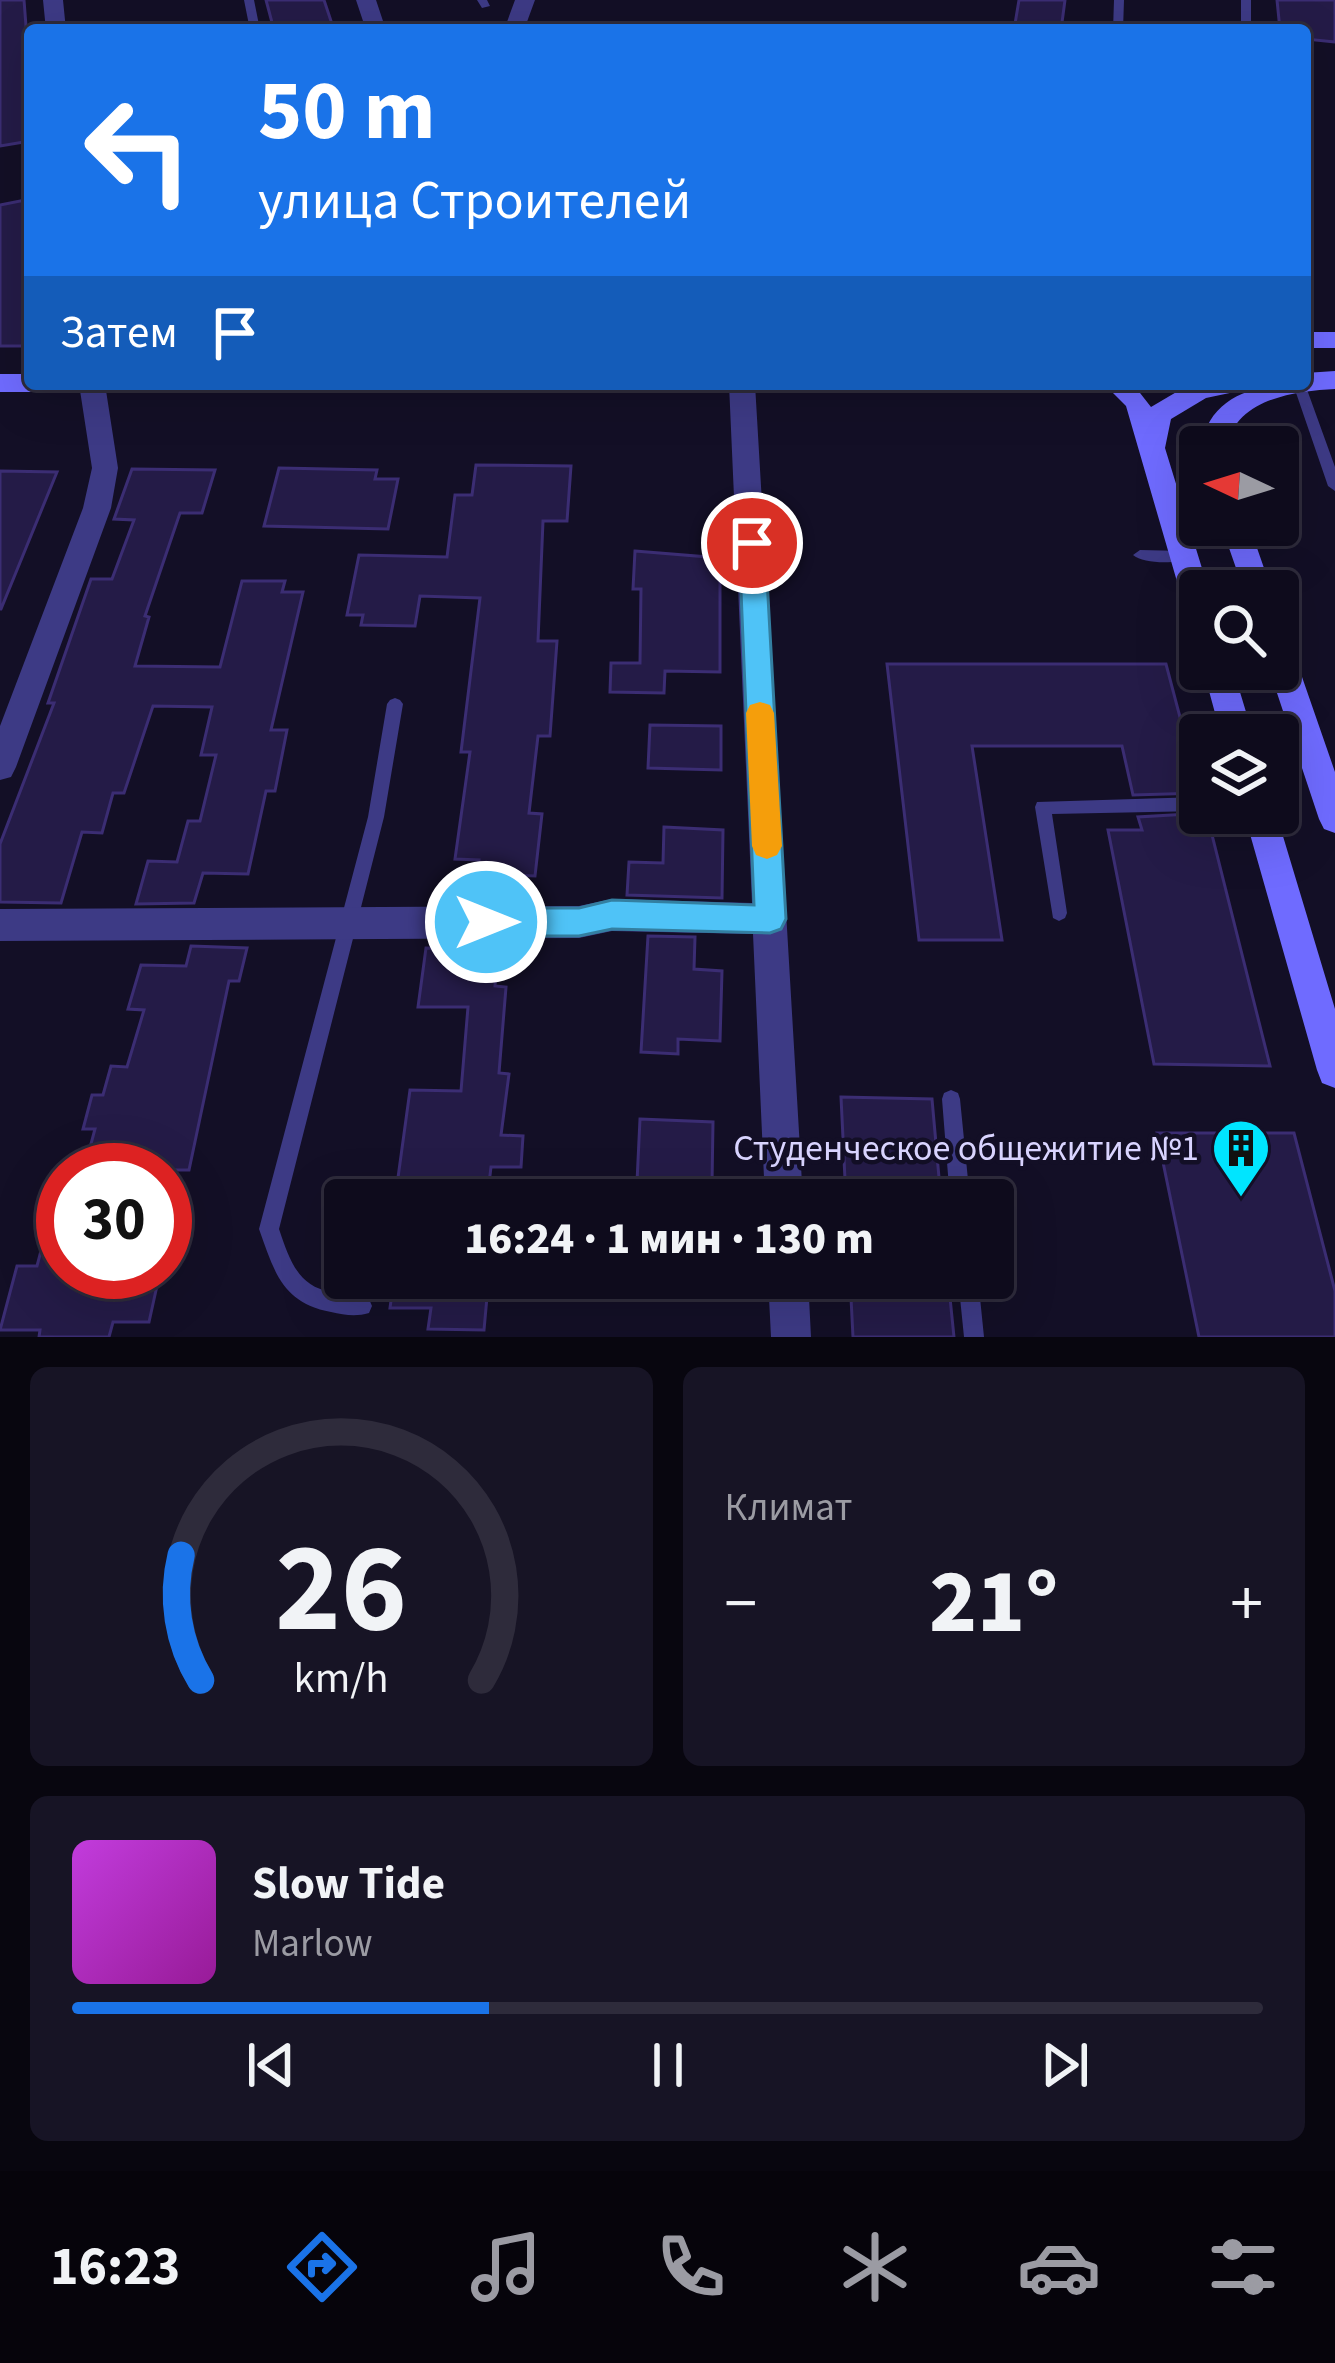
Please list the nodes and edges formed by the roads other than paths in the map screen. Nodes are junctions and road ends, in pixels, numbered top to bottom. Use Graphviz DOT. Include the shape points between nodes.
graph roads {
  1 [pos="93,390"];
  2 [pos="742,390"];
  3 [pos="1124,390"];
  4 [pos="1199,390"];
  5 [pos="1272,390"];
  6 [pos="1301,390"];
  7 [pos="1222,426"];
  8 [pos="1152,449"];
  9 [pos="1335,486"];
  10 [pos="1140,555"];
  11 [pos="1184,556"];
  12 [pos="1188,570"];
  13 [pos="1291,690"];
  14 [pos="395,704"];
  15 [pos="0,767"];
  16 [pos="1179,804"];
  17 [pos="1335,820"];
  18 [pos="1266,834"];
  19 [pos="1059,913"];
  20 [pos="770,919"];
  21 [pos="347,921"];
  22 [pos="0,925"];
  23 [pos="1335,1070"];
  24 [pos="950,1099"];
  25 [pos="783,1179"];
  26 [pos="959,1179"];
  27 [pos="789,1299"];
  28 [pos="970,1299"];
  29 [pos="362,1306"];
  30 [pos="791,1337"];
  31 [pos="974,1337"];
  1 -- 15 [label="street" via="105,469 97,508"];
  2 -- 20 [label="street"];
  3 -- 8 [label="street" via="1137,402"];
  4 -- 8 [label="street" via="1159,414"];
  5 -- 7 [label="street"];
  6 -- 9 [label="lane"];
  8 -- 11 [label="street"];
  10 -- 11 [label="lane"];
  11 -- 12 [label="street"];
  13 -- 17 [label="street"];
  14 -- 21 [label="lane"];
  16 -- 19 [label="lane" via="1043,807"];
  18 -- 23 [label="street"];
  20 -- 21 [label="street"];
  20 -- 25 [label="street"];
  21 -- 22 [label="street"];
  21 -- 29 [label="lane" via="269,1229 285,1277 300,1290 316,1302"];
  24 -- 26 [label="lane"];
  27 -- 30 [label="street"];
  28 -- 31 [label="lane"];
}
